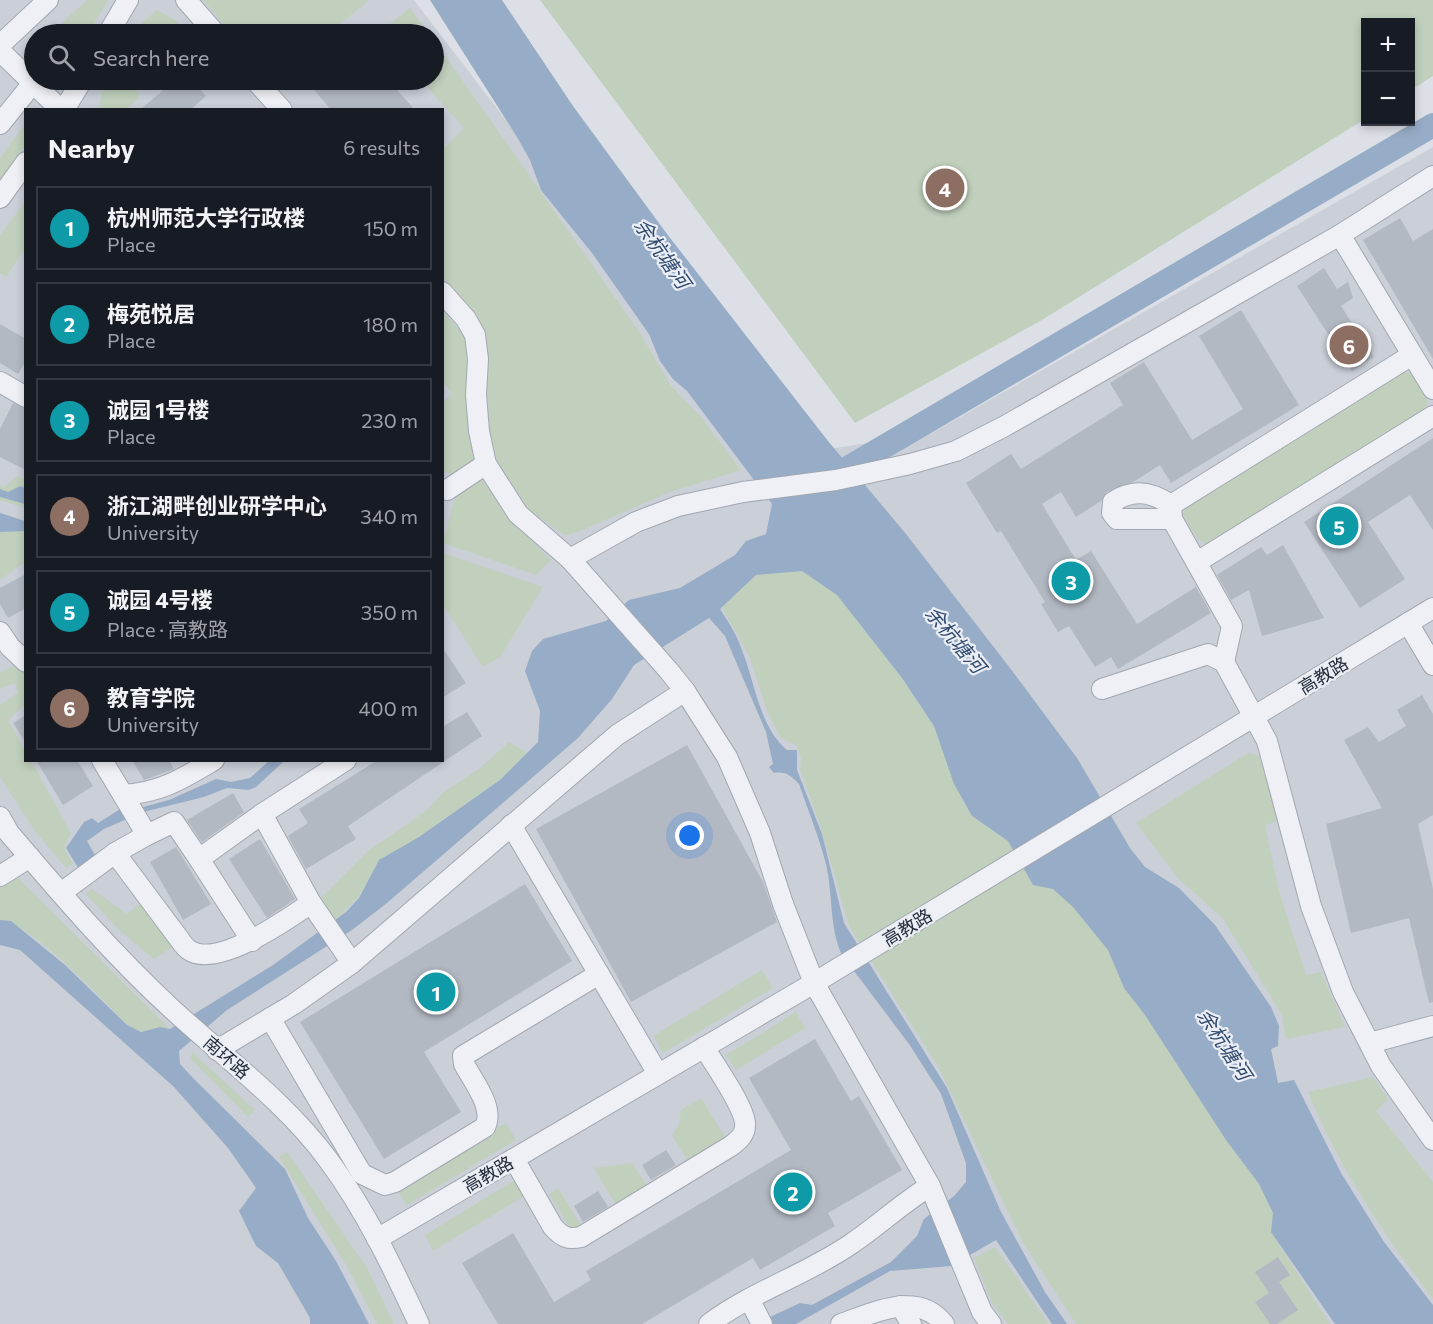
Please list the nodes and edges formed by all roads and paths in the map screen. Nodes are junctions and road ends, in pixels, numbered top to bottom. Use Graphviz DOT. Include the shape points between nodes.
graph roads {
  1 [pos="48,0"];
  2 [pos="128,0"];
  3 [pos="186,0"];
  4 [pos="114,24"];
  5 [pos="207,24"];
  6 [pos="0,45"];
  7 [pos="0,51"];
  8 [pos="24,74"];
  9 [pos="27,90"];
  10 [pos="41,90"];
  11 [pos="76,90"];
  12 [pos="264,90"];
  13 [pos="61,108"];
  14 [pos="64,108"];
  15 [pos="280,108"];
  16 [pos="0,124"];
  17 [pos="24,165"];
  18 [pos="1433,176"];
  19 [pos="0,198"];
  20 [pos="1340,236"];
  21 [pos="444,294"];
  22 [pos="1412,355"];
  23 [pos="0,382"];
  24 [pos="1433,389"];
  25 [pos="24,396"];
  26 [pos="1433,416"];
  27 [pos="486,464"];
  28 [pos="444,494"];
  29 [pos="570,559"];
  30 [pos="1197,562"];
  31 [pos="1433,608"];
  32 [pos="1408,623"];
  33 [pos="3,644"];
  34 [pos="24,660"];
  35 [pos="1224,663"];
  36 [pos="1433,665"];
  37 [pos="1102,689"];
  38 [pos="685,691"];
  39 [pos="1255,716"];
  40 [pos="103,762"];
  41 [pos="207,762"];
  42 [pos="342,762"];
  43 [pos="130,805"];
  44 [pos="262,813"];
  45 [pos="0,816"];
  46 [pos="511,825"];
  47 [pos="147,835"];
  48 [pos="115,853"];
  49 [pos="30,857"];
  50 [pos="199,859"];
  51 [pos="0,876"];
  52 [pos="61,893"];
  53 [pos="316,910"];
  54 [pos="252,941"];
  55 [pos="348,956"];
  56 [pos="599,974"];
  57 [pos="814,983"];
  58 [pos="270,1018"];
  59 [pos="1433,1026"];
  60 [pos="1370,1043"];
  61 [pos="214,1047"];
  62 [pos="704,1047"];
  63 [pos="658,1074"];
  64 [pos="1433,1140"];
  65 [pos="347,1149"];
  66 [pos="328,1159"];
  67 [pos="514,1159"];
  68 [pos="932,1190"];
  69 [pos="377,1239"];
  70 [pos="901,1306"];
  71 [pos="755,1310"];
  72 [pos="419,1324"];
  73 [pos="710,1324"];
  74 [pos="841,1324"];
  75 [pos="911,1324"];
  76 [pos="944,1324"];
  77 [pos="991,1324"];
  1 -- 6 [label="street"];
  2 -- 4 [label="street"];
  3 -- 5 [label="street"];
  7 -- 8 [label="street"];
  9 -- 16 [label="street"];
  10 -- 13 [label="street"];
  11 -- 14 [label="street"];
  12 -- 15 [label="street"];
  17 -- 19 [label="street"];
  18 -- 20 [label="street"];
  20 -- 22 [label="street"];
  20 -- 29 [label="street" via="956,451 836,480 743,492 678,506 607,537"];
  21 -- 27 [label="street" via="475,335 477,413"];
  22 -- 24 [label="street"];
  22 -- 30 [label="street" via="1172,512"];
  23 -- 25 [label="street"];
  26 -- 30 [label="street"];
  27 -- 28 [label="street"];
  27 -- 29 [label="street" via="518,514"];
  29 -- 38 [label="street"];
  30 -- 35 [label="street" via="1232,626"];
  31 -- 32 [label="street, 高教路"];
  32 -- 36 [label="street"];
  32 -- 39 [label="street, 高教路"];
  33 -- 34 [label="street"];
  35 -- 37 [label="street" via="1208,654"];
  35 -- 39 [label="street"];
  38 -- 46 [label="street" via="617,735"];
  38 -- 57 [label="street" via="726,757 760,833"];
  39 -- 57 [label="street, 高教路"];
  39 -- 60 [label="street" via="1267,741 1311,906 1343,992"];
  40 -- 43 [label="street"];
  41 -- 43 [label="street"];
  42 -- 44 [label="street"];
  43 -- 47 [label="street"];
  44 -- 50 [label="street"];
  44 -- 53 [label="street"];
  45 -- 49 [label="street, 南环路"];
  46 -- 55 [label="street"];
  46 -- 56 [label="street"];
  47 -- 48 [label="street"];
  47 -- 50 [label="street" via="174,822"];
  48 -- 52 [label="street"];
  48 -- 54 [label="street" via="190,951 204,954"];
  49 -- 51 [label="street"];
  49 -- 52 [label="street, 南环路"];
  50 -- 54 [label="street"];
  52 -- 61 [label="street, 南环路" via="100,939"];
  53 -- 54 [label="street"];
  53 -- 55 [label="street"];
  55 -- 58 [label="street"];
  56 -- 63 [label="street"];
  56 -- 65 [label="street" via="463,1056 488,1110 485,1126 385,1185 362,1174"];
  57 -- 62 [label="street, 高教路"];
  57 -- 68 [label="street"];
  58 -- 61 [label="street"];
  58 -- 65 [label="street"];
  59 -- 60 [label="street"];
  60 -- 64 [label="street"];
  61 -- 66 [label="street, 南环路" via="254,1080"];
  62 -- 63 [label="street, 高教路"];
  62 -- 67 [label="street" via="743,1113 744,1132 740,1140 581,1237 561,1236 553,1227"];
  63 -- 67 [label="street, 高教路"];
  65 -- 66 [label="street"];
  66 -- 69 [label="street, 南环路"];
  67 -- 69 [label="street, 高教路"];
  68 -- 71 [label="street"];
  68 -- 77 [label="street" via="982,1312"];
  69 -- 72 [label="street, 南环路"];
  70 -- 74 [label="street"];
  70 -- 75 [label="street"];
  70 -- 76 [label="street" via="934,1311"];
  71 -- 73 [label="street" via="730,1309"];
}
